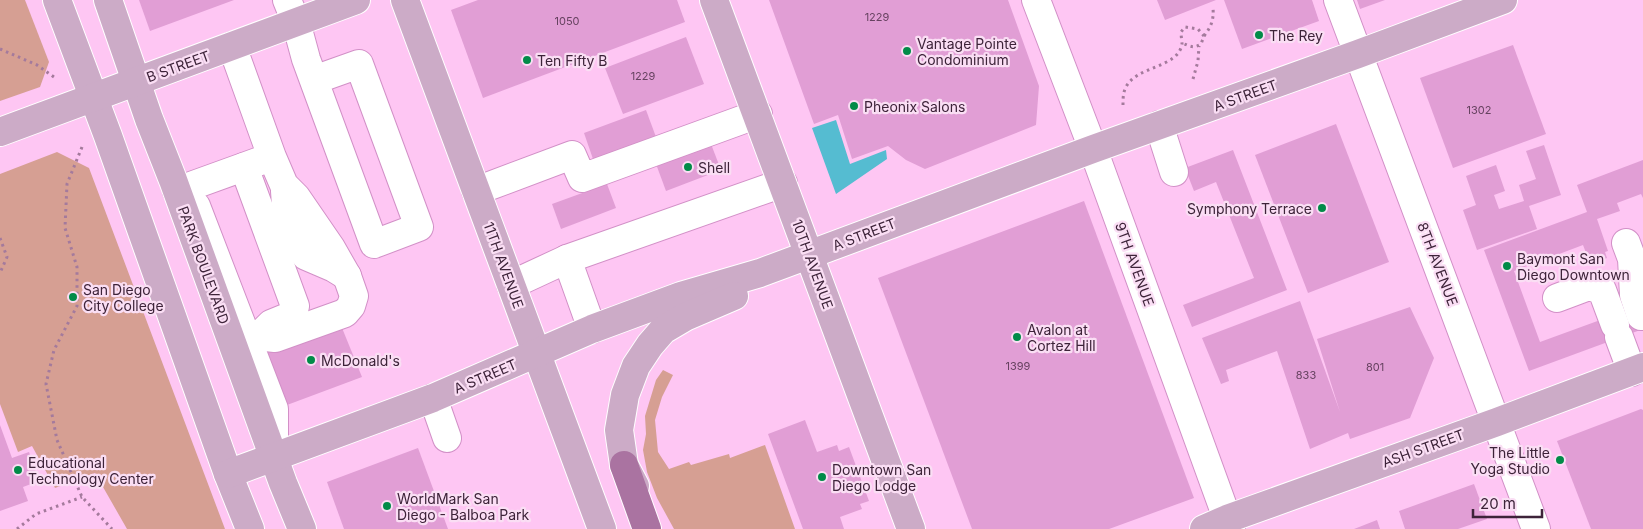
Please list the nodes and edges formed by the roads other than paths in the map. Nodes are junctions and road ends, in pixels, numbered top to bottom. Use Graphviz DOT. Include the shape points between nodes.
graph roads {
  1 [pos="57,0"];
  2 [pos="108,0"];
  3 [pos="356,0"];
  4 [pos="392,0"];
  5 [pos="405,0"];
  6 [pos="714,0"];
  7 [pos="1036,0"];
  8 [pos="1338,0"];
  9 [pos="1503,0"];
  10 [pos="292,11"];
  11 [pos="232,46"];
  12 [pos="1358,54"];
  13 [pos="314,80"];
  14 [pos="136,81"];
  15 [pos="94,97"];
  16 [pos="758,114"];
  17 [pos="1159,125"];
  18 [pos="0,132"];
  19 [pos="1093,148"];
  20 [pos="272,157"];
  21 [pos="244,167"];
  22 [pos="1174,172"];
  23 [pos="783,183"];
  24 [pos="177,191"];
  25 [pos="476,191"];
  26 [pos="486,218"];
  27 [pos="1626,243"];
  28 [pos="810,255"];
  29 [pos="567,259"];
  30 [pos="760,273"];
  31 [pos="511,285"];
  32 [pos="1557,298"];
  33 [pos="1614,322"];
  34 [pos="592,329"];
  35 [pos="246,341"];
  36 [pos="536,354"];
  37 [pos="1637,369"];
  38 [pos="433,398"];
  39 [pos="1497,422"];
  40 [pos="447,438"];
  41 [pos="274,458"];
  42 [pos="624,465"];
  43 [pos="228,474"];
  44 [pos="1220,526"];
  45 [pos="250,529"];
  46 [pos="302,529"];
  47 [pos="602,529"];
  48 [pos="647,529"];
  49 [pos="658,529"];
  50 [pos="911,529"];
  51 [pos="1536,529"];
  1 -- 15 [label="main road"];
  2 -- 14 [label="main road, PARK BOULEVARD"];
  3 -- 10 [label="main road, B STREET"];
  4 -- 26 [label="street" via="455,174"];
  5 -- 25 [label="main road, 11TH AVENUE"];
  6 -- 16 [label="main road, 10TH AVENUE"];
  7 -- 19 [label="street, 9TH AVENUE"];
  8 -- 12 [label="street, 8TH AVENUE"];
  9 -- 12 [label="main road, A STREET"];
  10 -- 11 [label="main road, B STREET"];
  10 -- 13 [label="street"];
  11 -- 14 [label="main road, B STREET"];
  11 -- 20 [label="street"];
  12 -- 17 [label="main road, A STREET"];
  12 -- 39 [label="street, 8TH AVENUE"];
  13 -- 13 [label="street" via="374,244 419,227 360,64"];
  14 -- 15 [label="main road, B STREET"];
  14 -- 24 [label="main road, PARK BOULEVARD"];
  15 -- 18 [label="main road, B STREET"];
  15 -- 43 [label="main road"];
  16 -- 23 [label="main road, 10TH AVENUE"];
  16 -- 25 [label="street" via="582,178 572,155"];
  17 -- 19 [label="main road, A STREET"];
  17 -- 22 [label="street"];
  19 -- 28 [label="main road, A STREET"];
  19 -- 44 [label="street, 9TH AVENUE"];
  20 -- 21 [label="street"];
  20 -- 35 [label="street" via="284,184 341,264 354,296 345,313 274,338"];
  21 -- 24 [label="street"];
  21 -- 35 [label="street" via="295,306 293,315 271,324"];
  23 -- 28 [label="main road, 10TH AVENUE"];
  23 -- 29 [label="street"];
  24 -- 35 [label="main road, PARK BOULEVARD"];
  25 -- 26 [label="main road, 11TH AVENUE"];
  26 -- 31 [label="main road, 11TH AVENUE"];
  27 -- 33 [label="street" via="1632,259 1637,305"];
  28 -- 30 [label="main road, A STREET"];
  28 -- 50 [label="main road, 10TH AVENUE"];
  29 -- 31 [label="street"];
  29 -- 34 [label="street"];
  30 -- 34 [label="main road, A STREET" via="681,296"];
  30 -- 42 [label="main road" via="755,286 685,317 663,330 650,345 636,366 625,395 619,430"];
  31 -- 36 [label="main road, 11TH AVENUE"];
  32 -- 33 [label="street" via="1590,286 1602,290"];
  33 -- 37 [label="street"];
  34 -- 36 [label="main road, A STREET"];
  35 -- 41 [label="main road, PARK BOULEVARD"];
  36 -- 38 [label="main road, A STREET"];
  36 -- 47 [label="main road, 11TH AVENUE"];
  37 -- 39 [label="main road, ASH STREET"];
  38 -- 40 [label="street"];
  38 -- 41 [label="main road, A STREET"];
  39 -- 44 [label="main road, ASH STREET"];
  39 -- 51 [label="street, 8TH AVENUE"];
  41 -- 43 [label="main road, A STREET"];
  41 -- 46 [label="main road, PARK BOULEVARD"];
  42 -- 48 [label="highway"];
  42 -- 49 [label="main road"];
  43 -- 45 [label="main road"];
}
